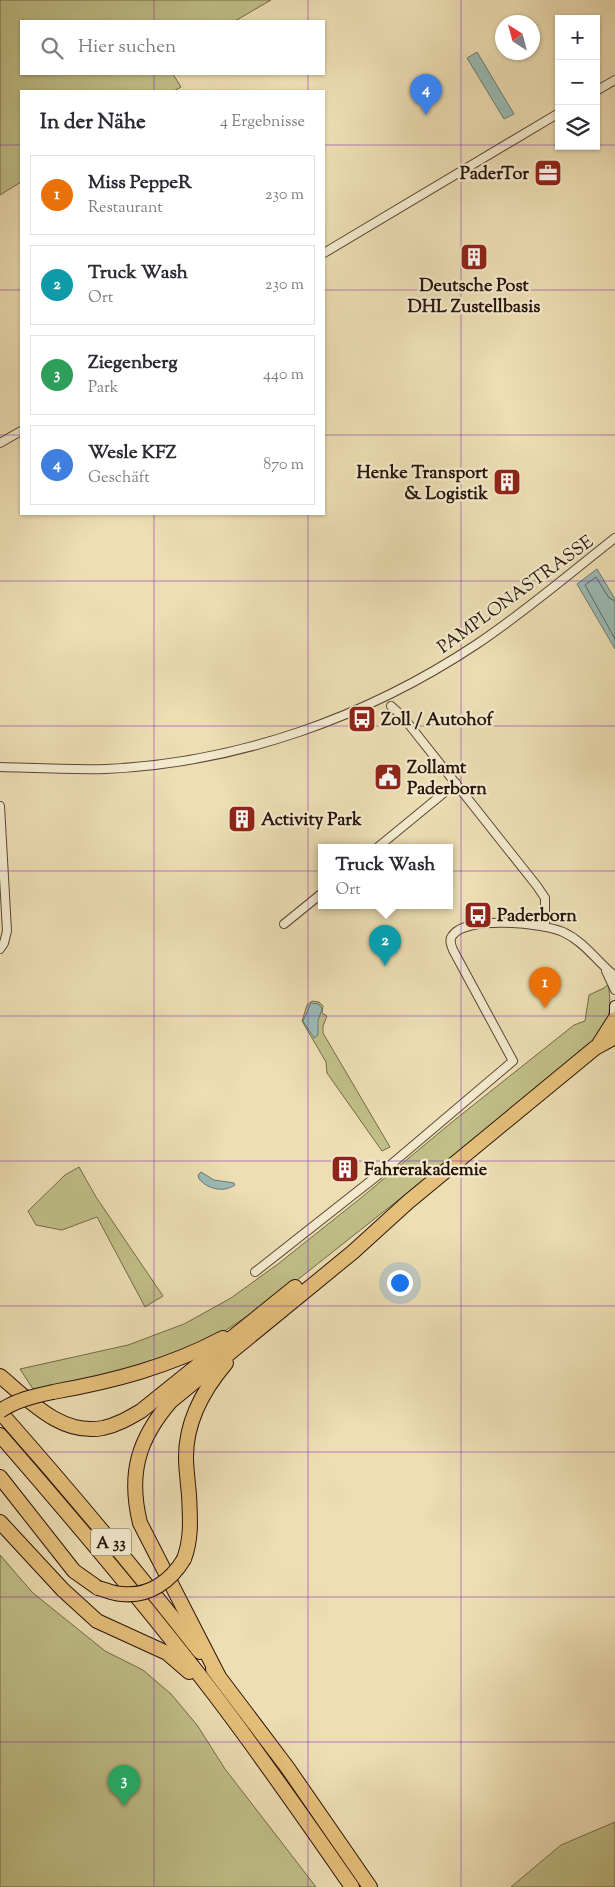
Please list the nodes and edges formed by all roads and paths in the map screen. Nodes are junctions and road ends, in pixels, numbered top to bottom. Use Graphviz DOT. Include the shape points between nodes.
graph roads {
  1 [pos="615,80"];
  2 [pos="600,89"];
  3 [pos="555,115"];
  4 [pos="325,252"];
  5 [pos="20,432"];
  6 [pos="0,443"];
  7 [pos="615,538"];
  8 [pos="391,706"];
  9 [pos="0,766"];
  10 [pos="456,782"];
  11 [pos="0,806"];
  12 [pos="382,844"];
  13 [pos="318,896"];
  14 [pos="284,924"];
  15 [pos="545,927"];
  16 [pos="0,949"];
  17 [pos="604,968"];
  18 [pos="615,976"];
  19 [pos="615,990"];
  20 [pos="615,1006"];
  21 [pos="615,1019"];
  22 [pos="615,1037"];
  23 [pos="595,1048"];
  24 [pos="408,1202"];
  25 [pos="255,1272"];
  26 [pos="248,1325"];
  27 [pos="264,1325"];
  28 [pos="0,1376"];
  29 [pos="0,1412"];
  30 [pos="0,1435"];
  31 [pos="0,1477"];
  32 [pos="0,1522"];
  33 [pos="218,1675"];
  34 [pos="213,1692"];
  35 [pos="352,1887"];
  36 [pos="370,1887"];
  1 -- 2 [label="street"];
  3 -- 4 [label="street"];
  5 -- 6 [label="street"];
  7 -- 9 [label="street, PAMPLONASTRASSE" via="497,630 449,662 388,697 320,725 258,744 162,764 51,770"];
  8 -- 10 [label="street"];
  10 -- 12 [label="street"];
  10 -- 15 [label="street" via="545,898"];
  11 -- 16 [label="street" via="7,931"];
  13 -- 14 [label="street"];
  15 -- 17 [label="street" via="563,932 585,945"];
  15 -- 25 [label="street" via="496,922 470,924 452,936 452,950 513,1060 382,1172"];
  17 -- 18 [label="street"];
  17 -- 19 [label="street"];
  20 -- 21 [label="main road"];
  21 -- 23 [label="highway"];
  22 -- 23 [label="highway"];
  23 -- 24 [label="highway"];
  24 -- 26 [label="highway" via="347,1244"];
  24 -- 27 [label="highway"];
  26 -- 28 [label="highway" via="141,1411 103,1428 77,1429 61,1423"];
  26 -- 29 [label="highway, bridge" via="142,1373 30,1397 10,1404"];
  27 -- 31 [label="highway, bridge" via="217,1373 195,1412 186,1455 191,1530 189,1546 177,1571 156,1588 122,1594 98,1588 74,1571"];
  27 -- 33 [label="highway" via="171,1401 145,1437 136,1473 135,1501 140,1523"];
  29 -- 33 [label="highway, A 33" via="110,1540"];
  30 -- 34 [label="highway, A 33" via="79,1526"];
  32 -- 34 [label="highway" via="63,1590 97,1621 167,1653"];
  33 -- 36 [label="highway, A 33"];
  34 -- 35 [label="highway, A 33"];
}
